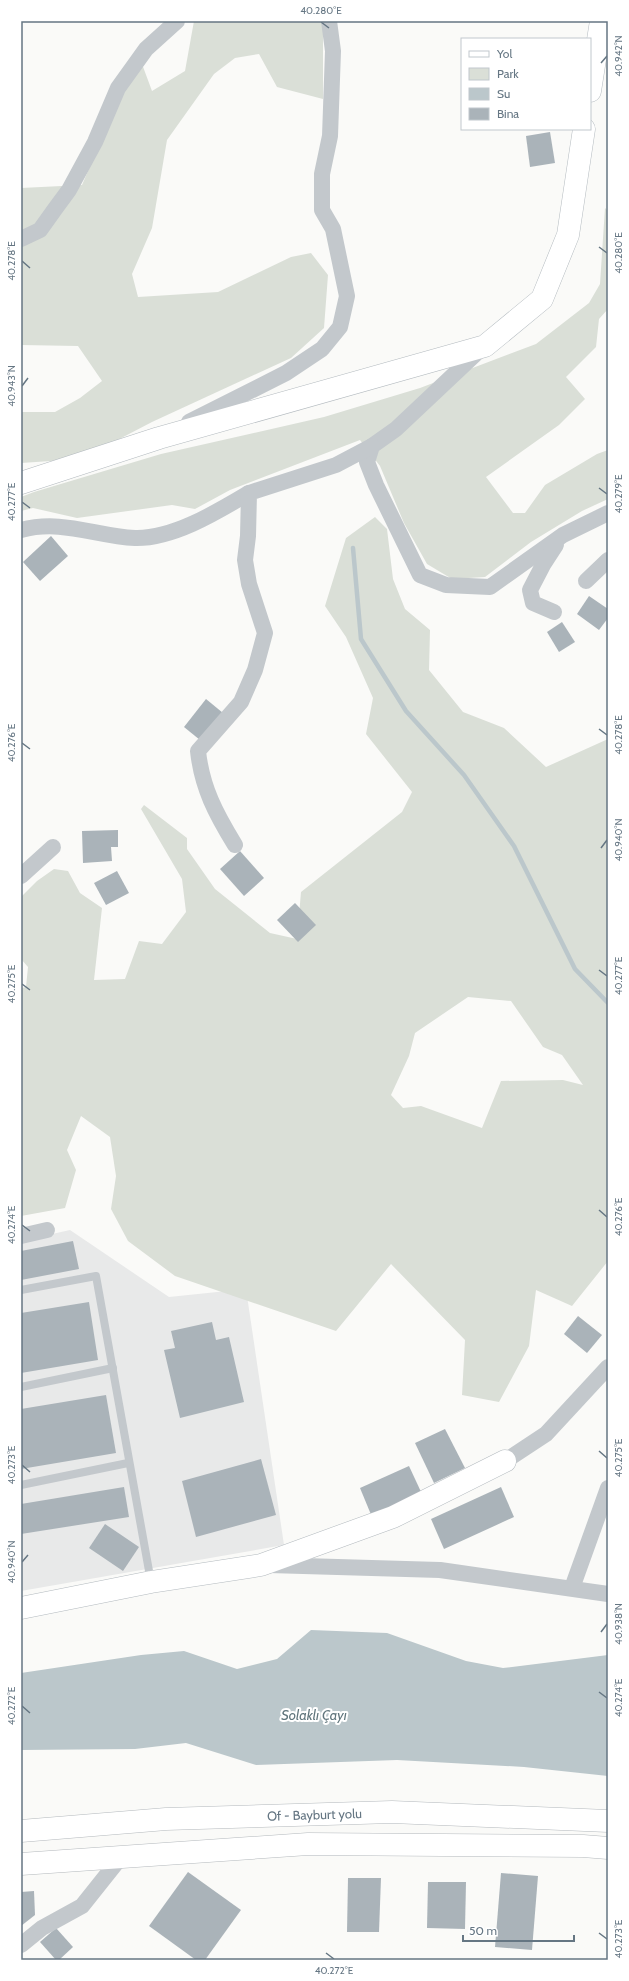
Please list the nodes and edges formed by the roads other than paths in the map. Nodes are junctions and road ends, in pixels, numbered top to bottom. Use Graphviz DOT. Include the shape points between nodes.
graph roads {
  1 [pos="177,21"];
  2 [pos="329,21"];
  3 [pos="601,21"];
  4 [pos="591,85"];
  5 [pos="584,130"];
  6 [pos="21,239"];
  7 [pos="485,346"];
  8 [pos="159,438"];
  9 [pos="372,446"];
  10 [pos="21,483"];
  11 [pos="249,493"];
  12 [pos="608,513"];
  13 [pos="21,530"];
  14 [pos="563,535"];
  15 [pos="608,560"];
  16 [pos="586,581"];
  17 [pos="554,612"];
  18 [pos="235,845"];
  19 [pos="53,847"];
  20 [pos="21,876"];
  21 [pos="47,1230"];
  22 [pos="21,1236"];
  23 [pos="21,1290"];
  24 [pos="608,1367"];
  25 [pos="113,1368"];
  26 [pos="21,1387"];
  27 [pos="505,1461"];
  28 [pos="128,1463"];
  29 [pos="21,1485"];
  30 [pos="608,1488"];
  31 [pos="262,1565"];
  32 [pos="151,1582"];
  33 [pos="572,1588"];
  34 [pos="608,1594"];
  35 [pos="21,1608"];
  36 [pos="608,1821"];
  37 [pos="21,1831"];
  38 [pos="608,1848"];
  39 [pos="121,1857"];
  40 [pos="21,1864"];
  41 [pos="21,1945"];
  1 -- 6 [label="street" via="146,49 118,88 95,142 56,209 40,230"];
  2 -- 8 [label="street" via="333,51 330,136 322,174 322,210 333,229 347,296 340,327 322,348 286,373"];
  3 -- 4 [label="main road"];
  5 -- 7 [label="main road" via="568,235 542,299"];
  7 -- 8 [label="main road"];
  7 -- 9 [label="street" via="396,429"];
  8 -- 10 [label="main road"];
  9 -- 11 [label="street" via="336,465"];
  9 -- 14 [label="street" via="367,462 420,575 446,585 490,587"];
  11 -- 13 [label="street" via="168,534 135,538 66,526 40,525"];
  11 -- 18 [label="street" via="245,560 251,591 265,634 255,670 241,702 198,751 200,773 216,814"];
  12 -- 14 [label="street"];
  14 -- 17 [label="street" via="530,590 533,603"];
  15 -- 16 [label="street"];
  19 -- 20 [label="street"];
  21 -- 22 [label="street"];
  23 -- 25 [label="lane" via="96,1276"];
  24 -- 27 [label="street" via="546,1434"];
  25 -- 26 [label="lane"];
  25 -- 28 [label="lane"];
  27 -- 31 [label="main road" via="393,1517"];
  28 -- 29 [label="lane"];
  28 -- 32 [label="lane"];
  30 -- 33 [label="street"];
  31 -- 32 [label="main road"];
  31 -- 33 [label="street" via="440,1570"];
  32 -- 35 [label="main road"];
  33 -- 34 [label="street"];
  36 -- 37 [label="main road, Of - Bayburt yolu" via="392,1812 166,1819"];
  38 -- 39 [label="main road" via="308,1844"];
  39 -- 40 [label="main road"];
  39 -- 41 [label="street" via="82,1906 42,1928"];
}
